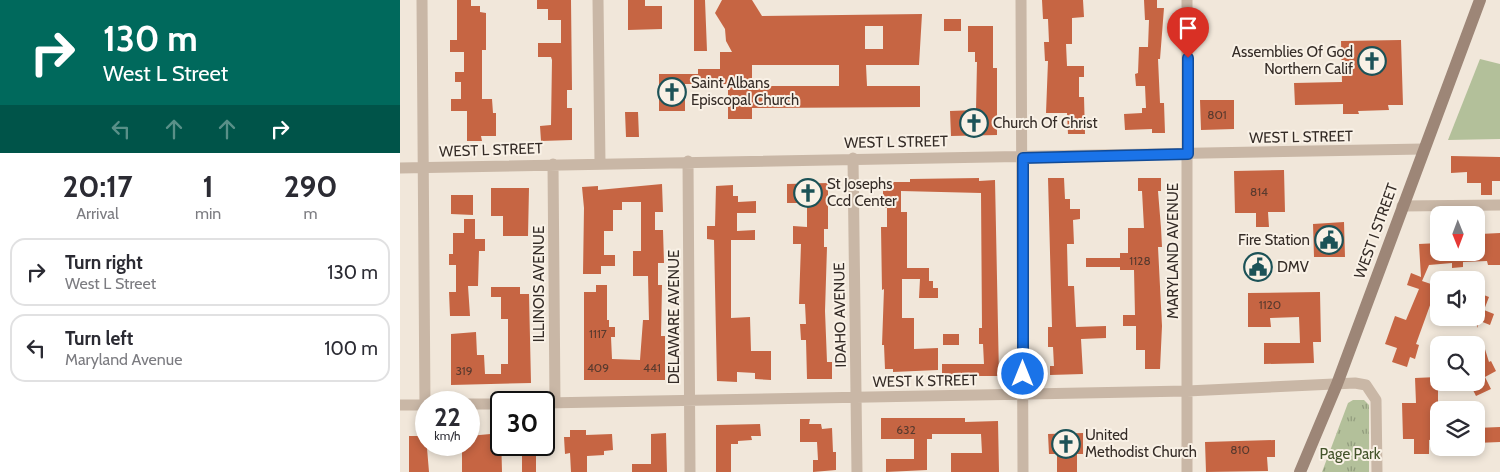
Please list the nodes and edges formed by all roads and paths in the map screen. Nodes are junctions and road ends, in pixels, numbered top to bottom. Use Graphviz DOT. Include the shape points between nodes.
graph roads {
  1 [pos="422,0"];
  2 [pos="598,0"];
  3 [pos="1021,0"];
  4 [pos="1187,0"];
  5 [pos="1480,0"];
  6 [pos="1423,149"];
  7 [pos="1188,154"];
  8 [pos="853,158"];
  9 [pos="1023,158"];
  10 [pos="688,161"];
  11 [pos="600,163"];
  12 [pos="553,164"];
  13 [pos="425,167"];
  14 [pos="400,168"];
  15 [pos="1500,205"];
  16 [pos="1402,206"];
  17 [pos="1337,384"];
  18 [pos="425,391"];
  19 [pos="550,391"];
  20 [pos="1187,391"];
  21 [pos="1023,394"];
  22 [pos="856,398"];
  23 [pos="689,400"];
  24 [pos="555,403"];
  25 [pos="415,405"];
  26 [pos="400,406"];
  27 [pos="690,472"];
  28 [pos="857,472"];
  29 [pos="1023,472"];
  30 [pos="1188,472"];
  31 [pos="1300,472"];
  32 [pos="1377,472"];
  1 -- 13 [label="street"];
  2 -- 11 [label="street"];
  3 -- 9 [label="street"];
  4 -- 7 [label="street, MARYLAND AVENUE"];
  5 -- 6 [label="street, WEST I STREET"];
  6 -- 7 [label="street, WEST L STREET"];
  6 -- 16 [label="street, WEST I STREET"];
  7 -- 9 [label="street, WEST L STREET"];
  7 -- 20 [label="street, MARYLAND AVENUE"];
  8 -- 9 [label="street, WEST L STREET"];
  8 -- 10 [label="street, WEST L STREET"];
  8 -- 22 [label="street, IDAHO AVENUE"];
  9 -- 21 [label="street"];
  10 -- 11 [label="street, WEST L STREET"];
  10 -- 23 [label="street, DELAWARE AVENUE"];
  11 -- 12 [label="street, WEST L STREET"];
  12 -- 13 [label="street, WEST L STREET"];
  12 -- 19 [label="street, ILLINOIS AVENUE"];
  13 -- 14 [label="street, WEST L STREET"];
  13 -- 18 [label="street"];
  15 -- 16 [label="street"];
  16 -- 17 [label="street, WEST I STREET"];
  17 -- 20 [label="street, WEST K STREET"];
  17 -- 31 [label="street, WEST I STREET"];
  17 -- 32 [label="street, WEST K STREET" via="1366,385 1376,400"];
  20 -- 21 [label="street, WEST K STREET"];
  20 -- 30 [label="street, MARYLAND AVENUE"];
  21 -- 22 [label="street, WEST K STREET"];
  21 -- 29 [label="street"];
  22 -- 23 [label="street, WEST K STREET"];
  22 -- 28 [label="street, IDAHO AVENUE"];
  23 -- 24 [label="street, WEST K STREET"];
  23 -- 27 [label="street, DELAWARE AVENUE"];
  25 -- 26 [label="street"];
}
